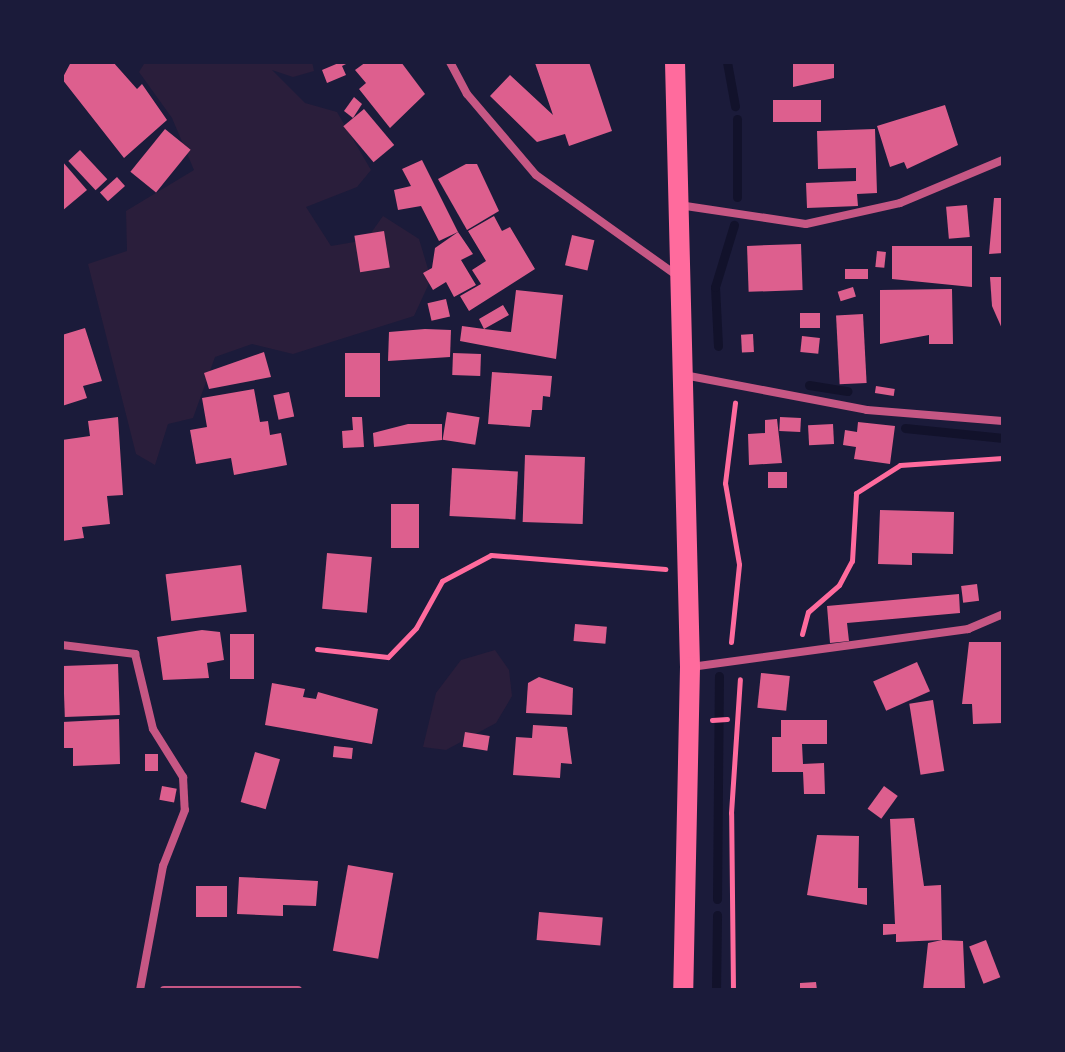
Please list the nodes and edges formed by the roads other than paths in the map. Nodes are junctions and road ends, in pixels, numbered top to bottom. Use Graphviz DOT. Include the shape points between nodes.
graph roads {
  1 [pos="450,62"];
  2 [pos="675,62"];
  3 [pos="1003,160"];
  4 [pos="674,205"];
  5 [pos="675,274"];
  6 [pos="681,374"];
  7 [pos="1003,421"];
  8 [pos="1003,614"];
  9 [pos="62,645"];
  10 [pos="690,667"];
  11 [pos="140,990"];
  12 [pos="164,990"];
  13 [pos="298,990"];
  14 [pos="683,990"];
  1 -- 5 [label="street" via="467,94 536,175"];
  2 -- 4 [label="main road"];
  3 -- 4 [label="street" via="900,203 806,224"];
  4 -- 5 [label="main road"];
  5 -- 6 [label="main road"];
  6 -- 7 [label="street" via="892,413"];
  6 -- 10 [label="main road"];
  8 -- 10 [label="street" via="968,629"];
  9 -- 11 [label="street" via="135,654 156,738 183,777 185,810 163,866"];
  10 -- 14 [label="main road"];
  12 -- 13 [label="street"];
}
